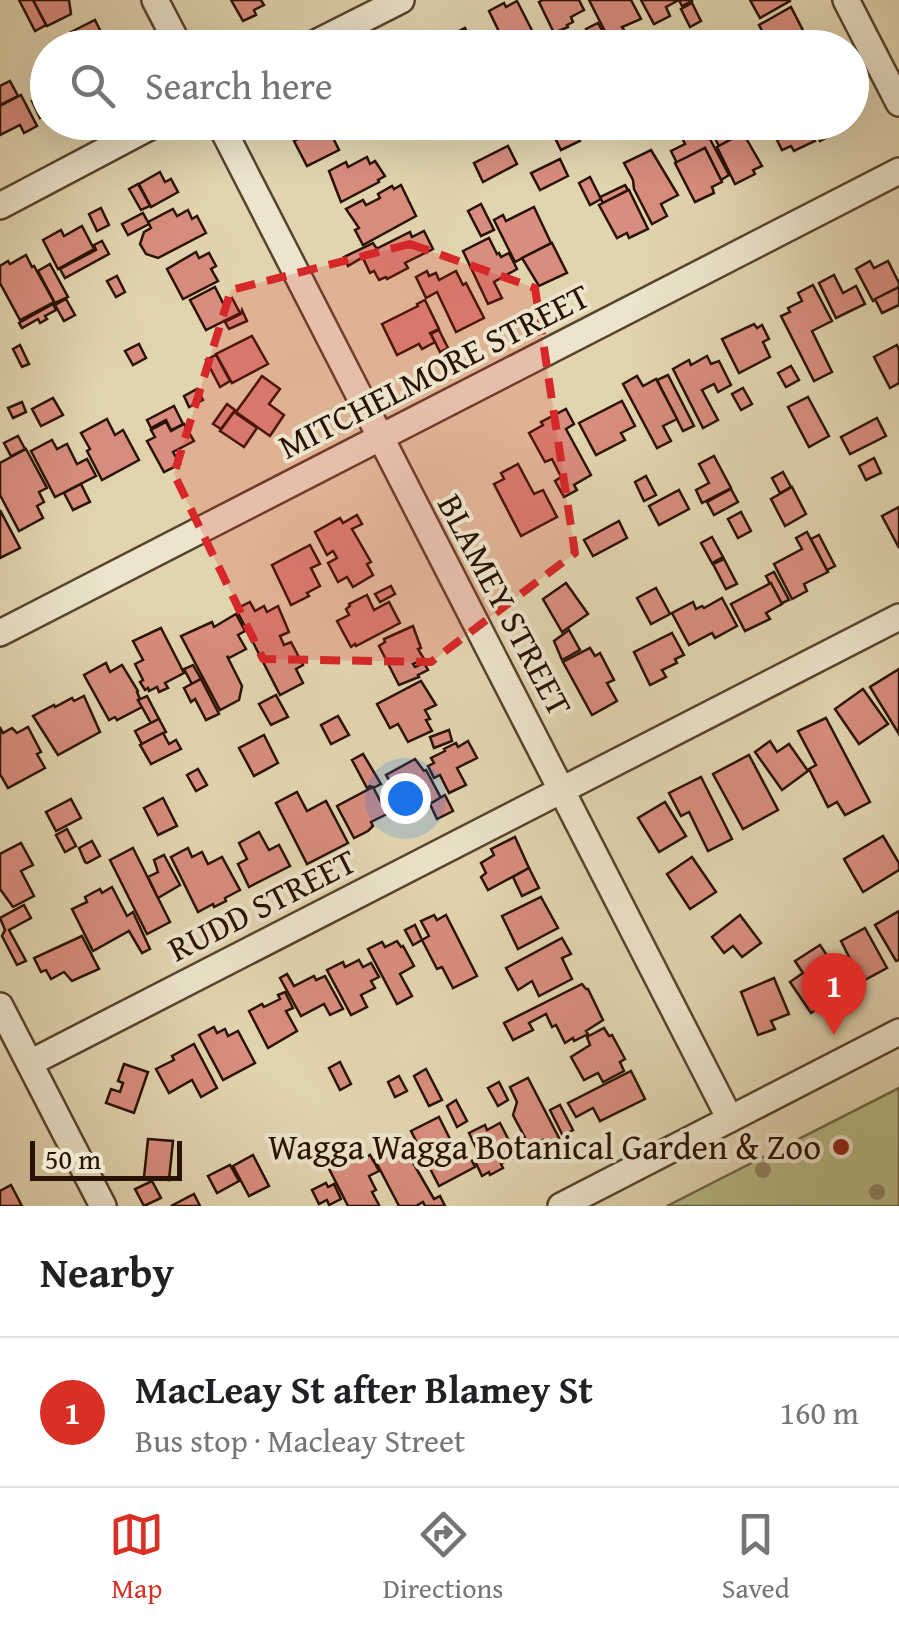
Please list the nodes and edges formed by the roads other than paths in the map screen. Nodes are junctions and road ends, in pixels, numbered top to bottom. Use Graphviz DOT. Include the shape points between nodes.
graph roads {
  1 [pos="155,0"];
  2 [pos="401,0"];
  3 [pos="846,0"];
  4 [pos="171,30"];
  5 [pos="342,30"];
  6 [pos="861,30"];
  7 [pos="869,45"];
  8 [pos="899,103"];
  9 [pos="125,140"];
  10 [pos="228,140"];
  11 [pos="899,171"];
  12 [pos="0,206"];
  13 [pos="379,438"];
  14 [pos="899,617"];
  15 [pos="0,633"];
  16 [pos="562,790"];
  17 [pos="0,1006"];
  18 [pos="899,1032"];
  19 [pos="30,1063"];
  20 [pos="730,1119"];
  21 [pos="103,1206"];
  22 [pos="561,1206"];
  1 -- 4 [label="street"];
  2 -- 5 [label="street"];
  3 -- 6 [label="street"];
  7 -- 8 [label="street"];
  9 -- 12 [label="street"];
  10 -- 13 [label="street, BLAMEY STREET"];
  11 -- 13 [label="street, MITCHELMORE STREET"];
  13 -- 15 [label="street, MITCHELMORE STREET"];
  13 -- 16 [label="street, BLAMEY STREET"];
  14 -- 16 [label="street, RUDD STREET"];
  16 -- 19 [label="street, RUDD STREET"];
  16 -- 20 [label="street, BLAMEY STREET"];
  17 -- 19 [label="street"];
  18 -- 20 [label="street"];
  19 -- 21 [label="street"];
  20 -- 22 [label="street"];
}
